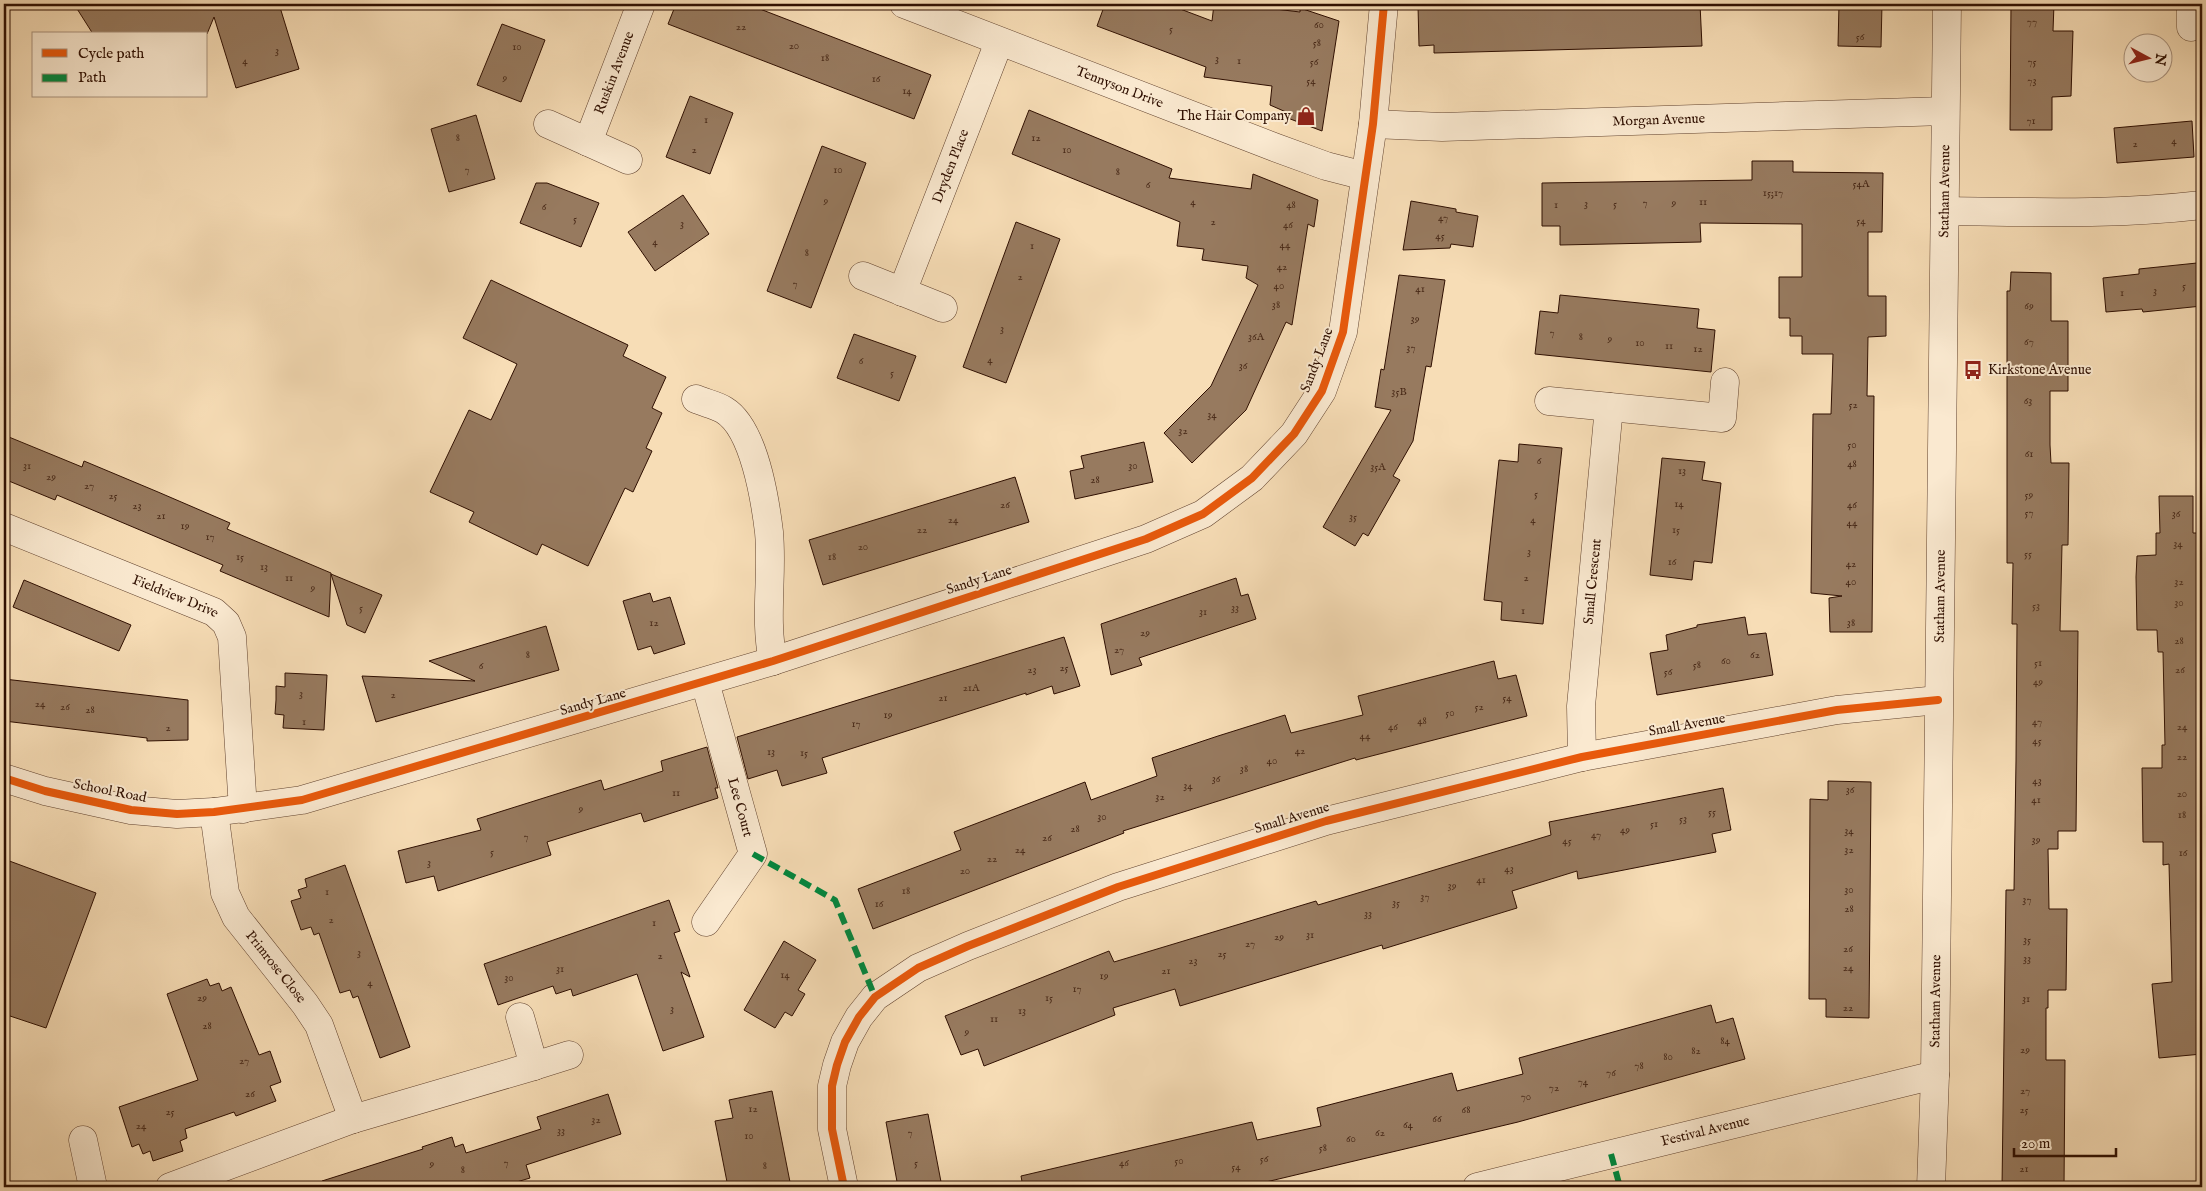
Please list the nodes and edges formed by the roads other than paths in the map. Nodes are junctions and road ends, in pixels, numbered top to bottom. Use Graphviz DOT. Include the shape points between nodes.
graph roads {
  1 [pos="641,4"];
  2 [pos="904,4"];
  3 [pos="1384,4"];
  4 [pos="1947,4"];
  5 [pos="999,42"];
  6 [pos="1945,111"];
  7 [pos="548,124"];
  8 [pos="1373,124"];
  9 [pos="588,142"];
  10 [pos="628,160"];
  11 [pos="1365,176"];
  12 [pos="2202,205"];
  13 [pos="1945,211"];
  14 [pos="863,276"];
  15 [pos="902,292"];
  16 [pos="943,308"];
  17 [pos="1725,382"];
  18 [pos="696,399"];
  19 [pos="1549,401"];
  20 [pos="1609,407"];
  21 [pos="4,527"];
  22 [pos="773,661"];
  23 [pos="705,682"];
  24 [pos="1938,700"];
  25 [pos="1582,757"];
  26 [pos="4,778"];
  27 [pos="243,809"];
  28 [pos="214,812"];
  29 [pos="706,922"];
  30 [pos="520,1017"];
  31 [pos="570,1055"];
  32 [pos="534,1066"];
  33 [pos="1935,1075"];
  34 [pos="353,1119"];
  35 [pos="83,1140"];
  36 [pos="93,1187"];
  37 [pos="170,1187"];
  38 [pos="844,1187"];
  39 [pos="1477,1187"];
  40 [pos="1931,1187"];
  1 -- 9 [label="street, Ruskin Avenue"];
  2 -- 5 [label="street, Tennyson Drive"];
  3 -- 8 [label="street, Sandy Lane"];
  4 -- 6 [label="street, Statham Avenue"];
  5 -- 11 [label="street, Tennyson Drive" via="1274,147"];
  5 -- 15 [label="street, Dryden Place"];
  6 -- 8 [label="street, Morgan Avenue" via="1442,127"];
  6 -- 13 [label="street, Statham Avenue"];
  7 -- 9 [label="street"];
  8 -- 11 [label="street, Sandy Lane"];
  9 -- 10 [label="street"];
  11 -- 22 [label="street, Sandy Lane" via="1343,332 1322,391 1294,434 1252,478 1203,514 1146,539"];
  12 -- 13 [label="street" via="2064,212"];
  13 -- 24 [label="street, Statham Avenue"];
  14 -- 15 [label="street"];
  15 -- 16 [label="street"];
  17 -- 20 [label="street" via="1722,418"];
  18 -- 22 [label="street" via="725,410 744,431 755,458 768,532 768,625"];
  19 -- 20 [label="street"];
  20 -- 25 [label="street, Small Crescent" via="1581,706"];
  21 -- 27 [label="street, Fieldview Drive" via="214,612 226,624 232,637"];
  22 -- 23 [label="street, Sandy Lane"];
  23 -- 27 [label="street, Sandy Lane" via="302,800"];
  23 -- 29 [label="street, Lee Court" via="753,854"];
  24 -- 25 [label="street, Small Avenue" via="1837,710"];
  24 -- 33 [label="street, Statham Avenue"];
  25 -- 38 [label="street, Small Avenue" via="1326,820 1219,854 1118,887 918,968 875,997 845,1042 837,1065 832,1086 832,1129"];
  26 -- 28 [label="street, School Road" via="45,791 131,810 178,814"];
  27 -- 28 [label="street, Sandy Lane"];
  28 -- 34 [label="street, Primrose Close" via="225,893 232,909 319,1025"];
  30 -- 32 [label="street"];
  31 -- 32 [label="street"];
  32 -- 34 [label="street"];
  33 -- 39 [label="street, Festival Avenue"];
  33 -- 40 [label="street, Statham Avenue"];
  34 -- 37 [label="street"];
  35 -- 36 [label="street"];
}
